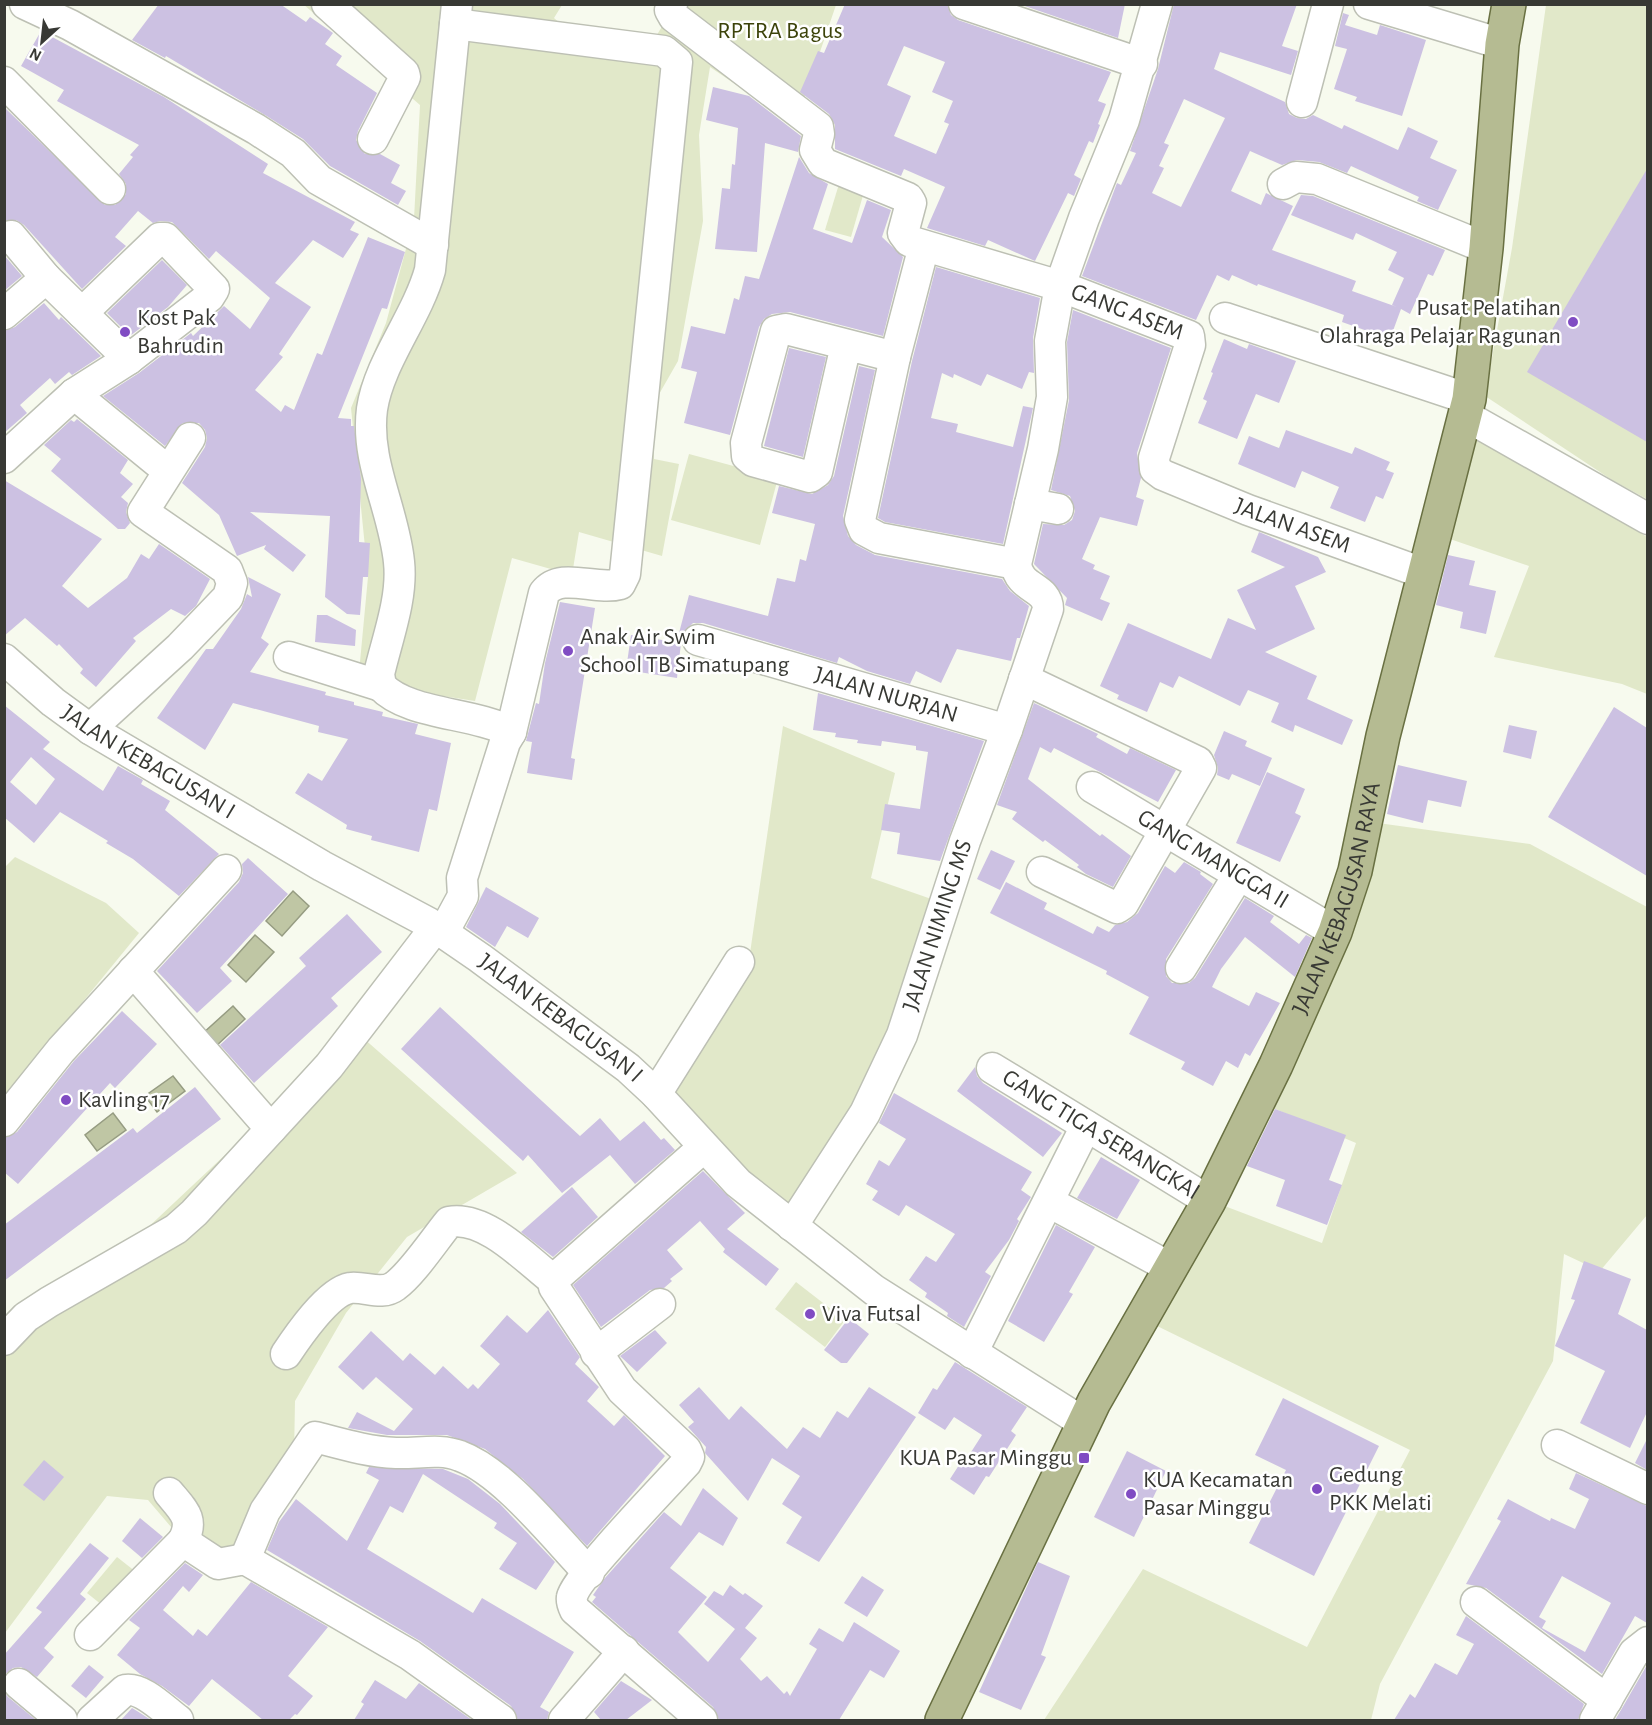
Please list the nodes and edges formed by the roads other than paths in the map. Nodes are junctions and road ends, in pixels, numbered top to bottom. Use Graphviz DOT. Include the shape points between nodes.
graph roads {
  1 [pos="25,4"];
  2 [pos="327,4"];
  3 [pos="672,4"];
  4 [pos="964,4"];
  5 [pos="1157,4"];
  6 [pos="1328,4"];
  7 [pos="1369,4"];
  8 [pos="1509,4"];
  9 [pos="456,14"];
  10 [pos="1502,44"];
  11 [pos="1142,64"];
  12 [pos="4,82"];
  13 [pos="1302,102"];
  14 [pos="373,139"];
  15 [pos="1282,184"];
  16 [pos="110,189"];
  17 [pos="11,236"];
  18 [pos="433,245"];
  19 [pos="924,246"];
  20 [pos="1486,248"];
  21 [pos="46,278"];
  22 [pos="1060,286"];
  23 [pos="82,313"];
  24 [pos="4,314"];
  25 [pos="1226,318"];
  26 [pos="846,345"];
  27 [pos="895,357"];
  28 [pos="129,359"];
  29 [pos="74,394"];
  30 [pos="1468,407"];
  31 [pos="190,438"];
  32 [pos="4,458"];
  33 [pos="167,470"];
  34 [pos="1163,475"];
  35 [pos="1647,519"];
  36 [pos="1016,564"];
  37 [pos="1423,573"];
  38 [pos="698,640"];
  39 [pos="289,657"];
  40 [pos="4,659"];
  41 [pos="1024,678"];
  42 [pos="381,686"];
  43 [pos="90,729"];
  44 [pos="1007,730"];
  45 [pos="511,732"];
  46 [pos="1092,787"];
  47 [pos="1166,832"];
  48 [pos="226,870"];
  49 [pos="1042,872"];
  50 [pos="1238,876"];
  51 [pos="439,930"];
  52 [pos="1335,932"];
  53 [pos="739,962"];
  54 [pos="1181,968"];
  55 [pos="133,971"];
  56 [pos="992,1068"];
  57 [pos="656,1094"];
  58 [pos="4,1121"];
  59 [pos="1086,1126"];
  60 [pos="271,1129"];
  61 [pos="704,1147"];
  62 [pos="1209,1201"];
  63 [pos="1049,1202"];
  64 [pos="792,1227"];
  65 [pos="1171,1268"];
  66 [pos="553,1281"];
  67 [pos="660,1304"];
  68 [pos="4,1340"];
  69 [pos="596,1353"];
  70 [pos="972,1353"];
  71 [pos="286,1354"];
  72 [pos="1083,1423"];
  73 [pos="1557,1445"];
  74 [pos="1647,1490"];
  75 [pos="169,1493"];
  76 [pos="183,1541"];
  77 [pos="245,1559"];
  78 [pos="588,1573"];
  79 [pos="1476,1602"];
  80 [pos="90,1635"];
  81 [pos="1647,1642"];
  82 [pos="624,1651"];
  83 [pos="20,1684"];
  84 [pos="1601,1710"];
  85 [pos="62,1720"];
  86 [pos="92,1720"];
  87 [pos="178,1720"];
  88 [pos="501,1720"];
  89 [pos="564,1720"];
  90 [pos="702,1720"];
  91 [pos="942,1720"];
  1 -- 18 [label="street" via="256,129 293,153 319,180"];
  2 -- 14 [label="street" via="404,73"];
  3 -- 19 [label="street" via="674,17 818,127 815,150 823,163 908,198 903,236"];
  4 -- 11 [label="street"];
  5 -- 11 [label="street"];
  6 -- 13 [label="street"];
  7 -- 10 [label="street"];
  8 -- 10 [label="main road, JALAN KEBAGUSAN RAYA"];
  9 -- 18 [label="street"];
  9 -- 45 [label="street" via="664,51 677,62 625,574 620,584 609,587 561,582 544,593"];
  10 -- 20 [label="main road, JALAN KEBAGUSAN RAYA"];
  11 -- 22 [label="street"];
  12 -- 16 [label="street"];
  15 -- 20 [label="street" via="1296,177 1317,179"];
  17 -- 21 [label="street"];
  18 -- 42 [label="street" via="424,291 372,409 375,464 399,564 395,603 379,674"];
  19 -- 22 [label="street"];
  19 -- 27 [label="street"];
  20 -- 30 [label="main road, JALAN KEBAGUSAN RAYA"];
  21 -- 23 [label="street"];
  21 -- 24 [label="street"];
  22 -- 34 [label="street, GANG ASEM" via="1189,336 1190,345 1154,458 1155,468"];
  22 -- 36 [label="street" via="1050,341 1052,397 1043,449 1044,507"];
  23 -- 28 [label="street"];
  23 -- 28 [label="street" via="157,241 165,238 214,289"];
  25 -- 30 [label="street"];
  26 -- 26 [label="street" via="817,472 810,477 753,461 745,450 774,334 786,329"];
  26 -- 27 [label="street"];
  27 -- 36 [label="street" via="860,520 864,530 879,538"];
  28 -- 29 [label="street"];
  29 -- 32 [label="street"];
  29 -- 33 [label="street"];
  30 -- 35 [label="street"];
  30 -- 37 [label="main road, JALAN KEBAGUSAN RAYA"];
  31 -- 33 [label="street"];
  33 -- 43 [label="street" via="143,512 227,570 232,583 228,597"];
  34 -- 37 [label="street, JALAN ASEM"];
  36 -- 41 [label="street, JALAN NIMING MS" via="1024,583 1048,601"];
  37 -- 52 [label="main road, JALAN KEBAGUSAN RAYA" via="1383,736 1364,837"];
  38 -- 44 [label="street, JALAN NURJAN"];
  39 -- 42 [label="street"];
  40 -- 43 [label="street, JALAN KEBAGUSAN I"];
  41 -- 44 [label="street, JALAN NIMING MS"];
  41 -- 47 [label="street" via="1201,765 1200,775"];
  42 -- 45 [label="street" via="398,700 493,723"];
  43 -- 51 [label="street, JALAN KEBAGUSAN I"];
  44 -- 64 [label="street, JALAN NIMING MS" via="964,841 912,1007 887,1070 865,1113"];
  45 -- 51 [label="street" via="462,878 463,896"];
  46 -- 47 [label="street, GANG MANGGA II"];
  47 -- 49 [label="street" via="1117,908"];
  47 -- 50 [label="street, GANG MANGGA II"];
  48 -- 55 [label="street"];
  50 -- 52 [label="street, GANG MANGGA II"];
  50 -- 54 [label="street"];
  51 -- 57 [label="street, JALAN KEBAGUSAN I" via="573,1026"];
  51 -- 60 [label="street" via="329,1066"];
  52 -- 62 [label="main road, JALAN KEBAGUSAN RAYA" via="1299,1017"];
  53 -- 57 [label="street"];
  55 -- 58 [label="street"];
  55 -- 60 [label="street"];
  56 -- 59 [label="street, GANG TIGA SERANGKAI"];
  57 -- 61 [label="street, JALAN KEBAGUSAN I"];
  59 -- 62 [label="street, GANG TIGA SERANGKAI"];
  59 -- 63 [label="street"];
  60 -- 68 [label="street" via="176,1229 49,1302 26,1317"];
  61 -- 64 [label="street, JALAN KEBAGUSAN I" via="738,1183"];
  61 -- 66 [label="street"];
  62 -- 65 [label="main road, JALAN KEBAGUSAN RAYA"];
  63 -- 65 [label="street"];
  63 -- 70 [label="street"];
  64 -- 70 [label="street, JALAN KEBAGUSAN I" via="874,1290"];
  65 -- 72 [label="main road, JALAN KEBAGUSAN RAYA"];
  66 -- 69 [label="street"];
  66 -- 71 [label="street" via="484,1227 461,1220 449,1222 396,1286 380,1291 349,1288 338,1293"];
  67 -- 69 [label="street"];
  69 -- 78 [label="street" via="622,1390 689,1456"];
  70 -- 72 [label="street, JALAN KEBAGUSAN I"];
  72 -- 91 [label="main road, JALAN KEBAGUSAN RAYA"];
  73 -- 74 [label="street"];
  75 -- 76 [label="street" via="188,1519 189,1529"];
  76 -- 77 [label="street" via="218,1564"];
  76 -- 80 [label="street"];
  77 -- 78 [label="street" via="265,1511 315,1437 379,1452 443,1452 460,1456 506,1487"];
  77 -- 88 [label="street" via="410,1655"];
  78 -- 82 [label="street" via="572,1595 575,1610"];
  79 -- 84 [label="street"];
  81 -- 84 [label="street" via="1634,1653"];
  82 -- 89 [label="street"];
  82 -- 90 [label="street"];
  83 -- 85 [label="street"];
  86 -- 87 [label="street" via="125,1690 132,1689"];
}
